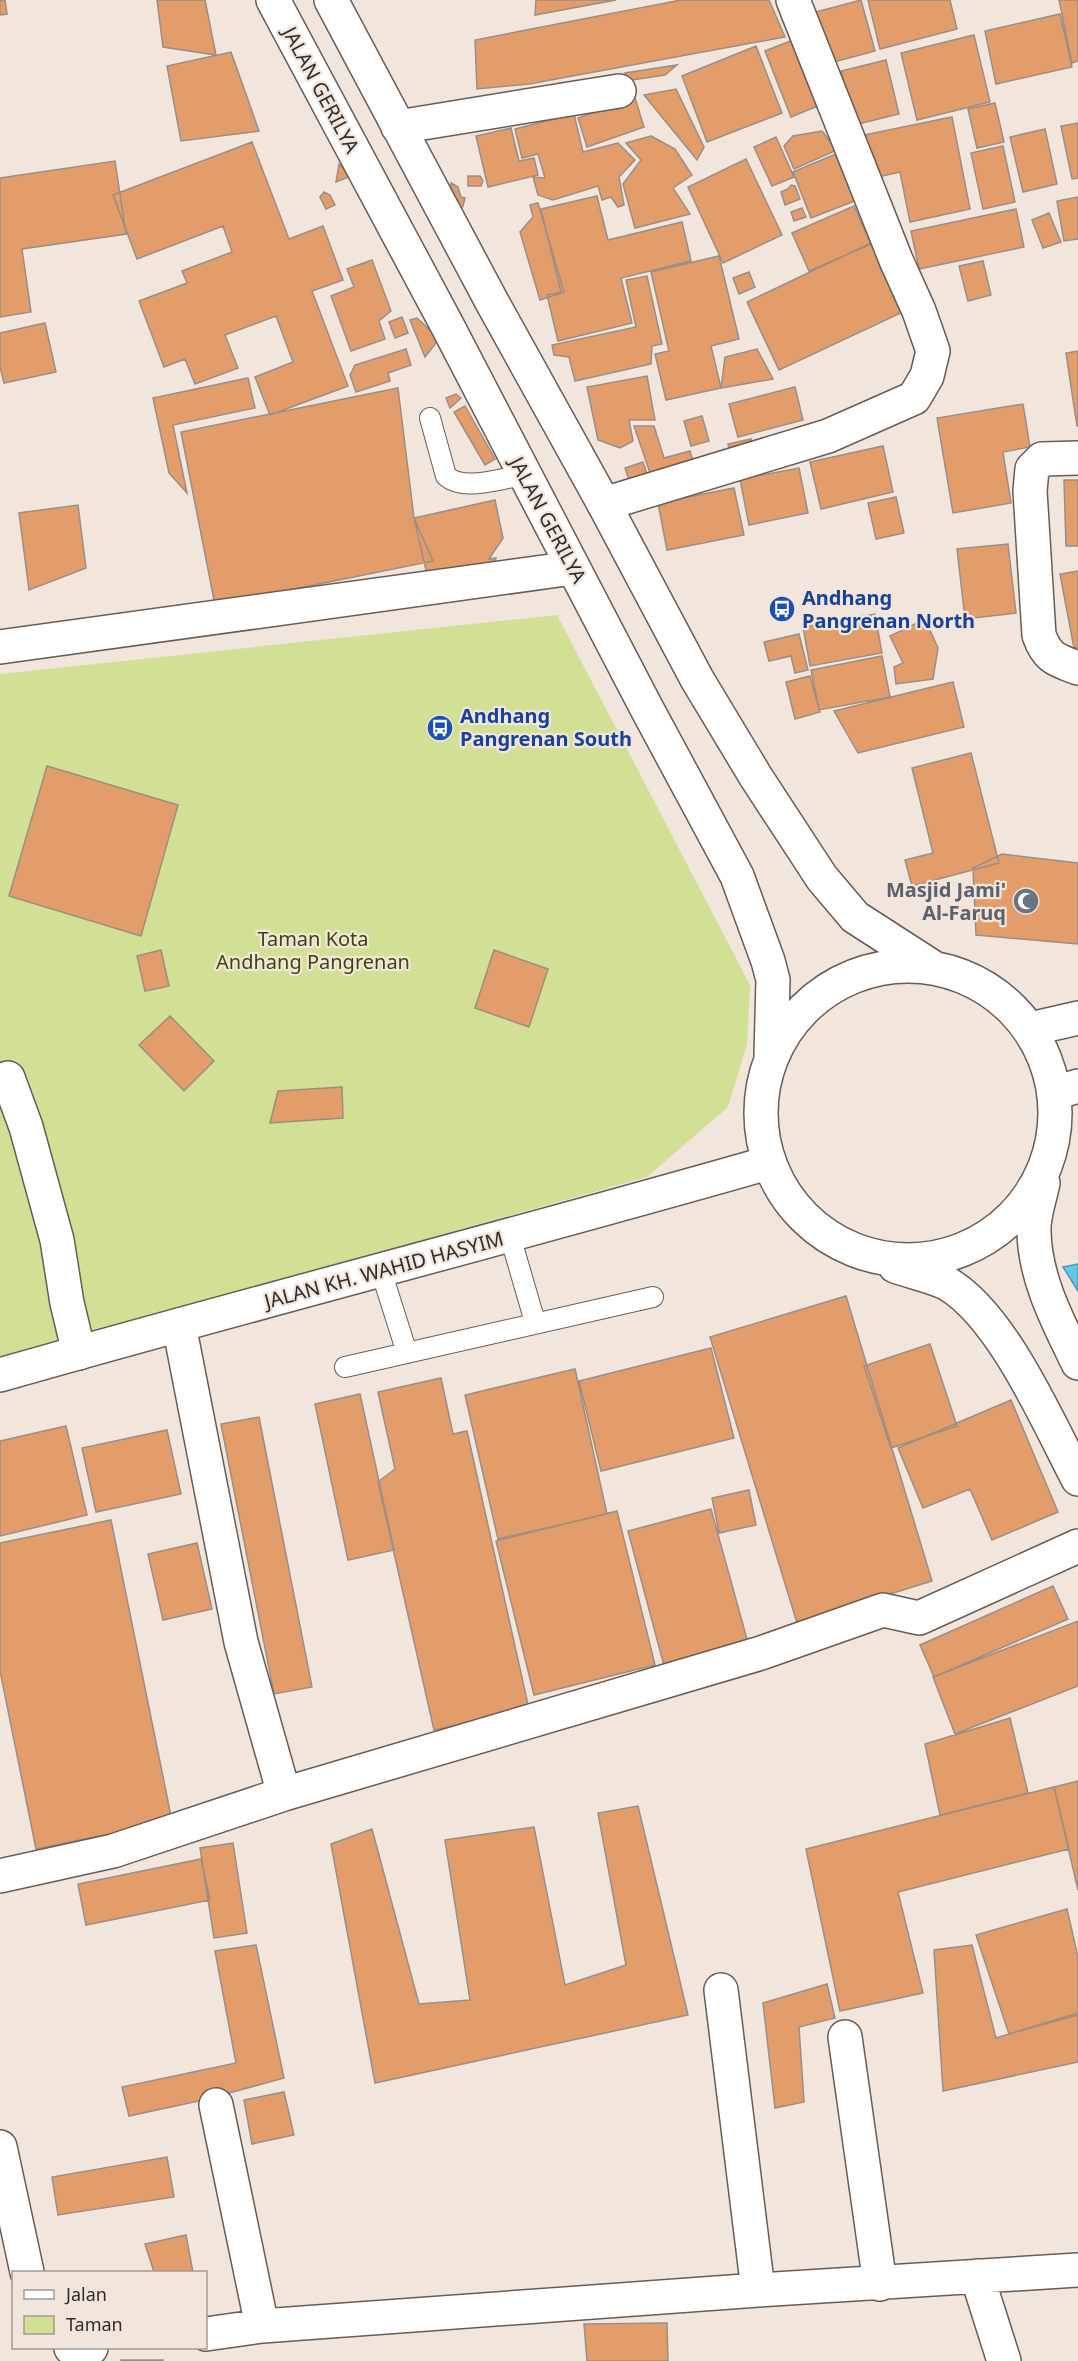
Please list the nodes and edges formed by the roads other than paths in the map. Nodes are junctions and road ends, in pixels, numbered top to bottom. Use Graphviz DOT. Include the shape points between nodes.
graph roads {
  1 [pos="273,0"];
  2 [pos="331,0"];
  3 [pos="793,0"];
  4 [pos="619,91"];
  5 [pos="398,127"];
  6 [pos="476,271"];
  7 [pos="431,295"];
  8 [pos="430,418"];
  9 [pos="1078,458"];
  10 [pos="524,475"];
  11 [pos="604,504"];
  12 [pos="573,568"];
  13 [pos="0,646"];
  14 [pos="1078,668"];
  15 [pos="931,966"];
  16 [pos="1078,1018"];
  17 [pos="1030,1029"];
  18 [pos="771,1055"];
  19 [pos="8,1078"];
  20 [pos="1066,1089"];
  21 [pos="768,1163"];
  22 [pos="1048,1163"];
  23 [pos="510,1236"];
  24 [pos="856,1253"];
  25 [pos="381,1270"];
  26 [pos="653,1297"];
  27 [pos="535,1322"];
  28 [pos="179,1325"];
  29 [pos="79,1353"];
  30 [pos="407,1353"];
  31 [pos="1078,1363"];
  32 [pos="345,1367"];
  33 [pos="0,1375"];
  34 [pos="1078,1479"];
  35 [pos="1078,1546"];
  36 [pos="284,1794"];
  37 [pos="0,1875"];
  38 [pos="721,1990"];
  39 [pos="844,2037"];
  40 [pos="216,2105"];
  41 [pos="0,2147"];
  42 [pos="27,2271"];
  43 [pos="1078,2271"];
  44 [pos="977,2276"];
  45 [pos="880,2284"];
  46 [pos="758,2290"];
  47 [pos="262,2326"];
  48 [pos="207,2334"];
  49 [pos="1004,2361"];
  1 -- 7 [label="main road, JALAN GERILYA"];
  2 -- 5 [label="main road"];
  3 -- 11 [label="main road" via="919,311 933,351 927,376 914,398 828,436"];
  4 -- 5 [label="main road"];
  5 -- 6 [label="main road"];
  6 -- 7 [label="main road"];
  6 -- 11 [label="main road"];
  7 -- 10 [label="main road, JALAN GERILYA"];
  8 -- 10 [label="lane" via="446,476 453,482 465,485"];
  9 -- 14 [label="main road" via="1042,459 1032,469 1030,491 1039,635 1045,652"];
  10 -- 12 [label="main road, JALAN GERILYA"];
  11 -- 15 [label="main road" via="697,679 822,878 855,917"];
  12 -- 13 [label="main road"];
  12 -- 18 [label="main road, JALAN GERILYA" via="737,876 773,980"];
  15 -- 17 [label="main road" via="969,978 1003,999"];
  15 -- 18 [label="main road" via="882,966 836,983 797,1014"];
  16 -- 17 [label="main road"];
  17 -- 20 [label="main road"];
  18 -- 21 [label="main road" via="761,1109"];
  19 -- 29 [label="main road" via="26,1127 57,1240"];
  20 -- 22 [label="main road"];
  21 -- 23 [label="main road, JALAN KH. WAHID HASYIM"];
  21 -- 24 [label="main road" via="788,1201 819,1232"];
  22 -- 24 [label="main road" via="1025,1204 991,1236 948,1256 903,1262"];
  22 -- 31 [label="main road" via="1033,1230 1038,1262 1058,1322"];
  23 -- 25 [label="main road, JALAN KH. WAHID HASYIM"];
  23 -- 27 [label="lane"];
  24 -- 34 [label="main road" via="947,1284 977,1308 1017,1363"];
  25 -- 28 [label="main road, JALAN KH. WAHID HASYIM"];
  25 -- 30 [label="lane"];
  26 -- 27 [label="lane"];
  27 -- 30 [label="lane"];
  28 -- 29 [label="main road, JALAN KH. WAHID HASYIM"];
  28 -- 36 [label="main road" via="242,1642"];
  29 -- 33 [label="main road, JALAN KH. WAHID HASYIM"];
  30 -- 32 [label="lane"];
  35 -- 36 [label="main road" via="919,1618 883,1610 761,1653"];
  36 -- 37 [label="main road" via="112,1851"];
  38 -- 46 [label="main road"];
  39 -- 45 [label="main road"];
  40 -- 47 [label="main road"];
  41 -- 42 [label="main road"];
  43 -- 44 [label="main road"];
  44 -- 45 [label="main road"];
  44 -- 49 [label="main road"];
  45 -- 46 [label="main road"];
  46 -- 47 [label="main road"];
  47 -- 48 [label="main road"];
}
